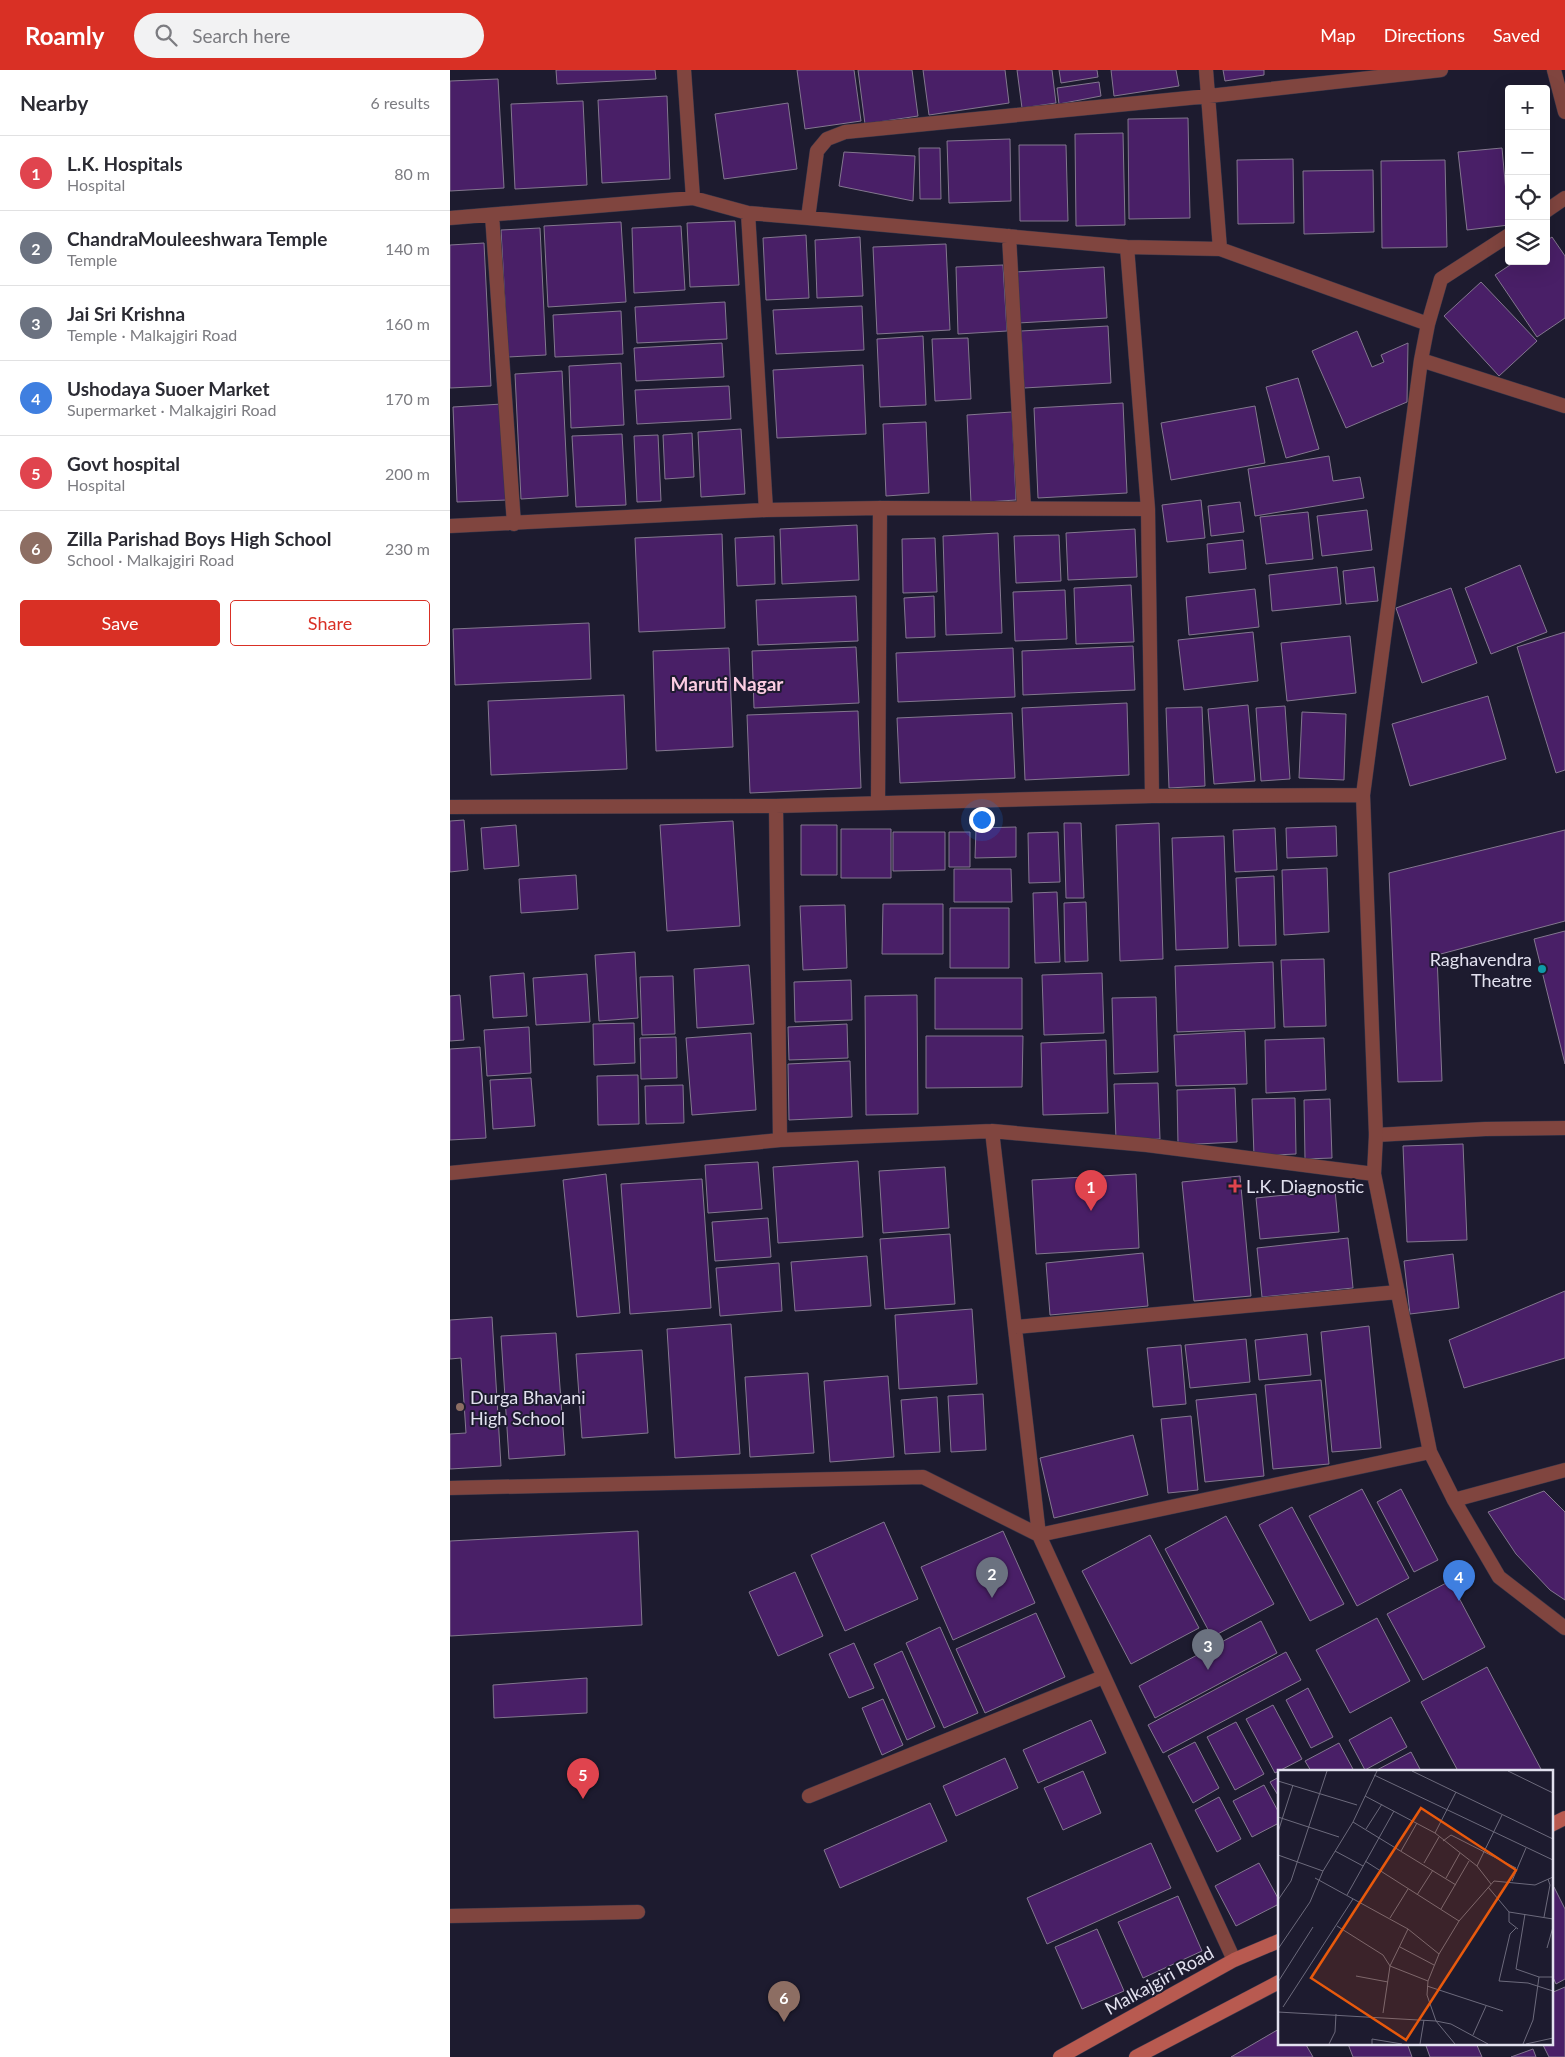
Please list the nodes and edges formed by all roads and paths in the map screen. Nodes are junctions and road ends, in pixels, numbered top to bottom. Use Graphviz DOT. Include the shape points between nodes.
graph roads {
  1 [pos="684,70"];
  2 [pos="1206,70"];
  3 [pos="1441,70"];
  4 [pos="1554,70"];
  5 [pos="1209,96"];
  6 [pos="1565,112"];
  7 [pos="693,198"];
  8 [pos="1565,198"];
  9 [pos="1550,207"];
  10 [pos="748,212"];
  11 [pos="492,215"];
  12 [pos="450,218"];
  13 [pos="808,218"];
  14 [pos="1009,236"];
  15 [pos="1505,238"];
  16 [pos="1127,247"];
  17 [pos="1220,249"];
  18 [pos="1428,324"];
  19 [pos="1421,360"];
  20 [pos="1565,406"];
  21 [pos="880,508"];
  22 [pos="1024,508"];
  23 [pos="1148,509"];
  24 [pos="766,510"];
  25 [pos="514,524"];
  26 [pos="450,526"];
  27 [pos="1363,795"];
  28 [pos="1152,796"];
  29 [pos="878,802"];
  30 [pos="776,806"];
  31 [pos="450,807"];
  32 [pos="1565,1128"];
  33 [pos="992,1131"];
  34 [pos="1376,1135"];
  35 [pos="780,1140"];
  36 [pos="450,1173"];
  37 [pos="1374,1174"];
  38 [pos="1398,1292"];
  39 [pos="1015,1327"];
  40 [pos="1430,1452"];
  41 [pos="1565,1470"];
  42 [pos="450,1488"];
  43 [pos="1454,1500"];
  44 [pos="1039,1535"];
  45 [pos="1565,1628"];
  46 [pos="1103,1677"];
  47 [pos="809,1796"];
  48 [pos="1565,1818"];
  49 [pos="1552,1824"];
  50 [pos="638,1912"];
  51 [pos="450,1916"];
  52 [pos="1278,1941"];
  53 [pos="1234,1960"];
  54 [pos="1278,1983"];
  55 [pos="1141,2056"];
  56 [pos="1060,2057"];
  1 -- 7 [label="street"];
  2 -- 5 [label="street"];
  3 -- 5 [label="street"];
  4 -- 6 [label="street"];
  5 -- 13 [label="street" via="844,132 827,139 817,151"];
  5 -- 17 [label="street"];
  7 -- 10 [label="street"];
  7 -- 11 [label="street"];
  8 -- 9 [label="street"];
  10 -- 13 [label="street"];
  10 -- 24 [label="street"];
  11 -- 12 [label="street"];
  11 -- 25 [label="street"];
  13 -- 14 [label="street"];
  14 -- 16 [label="street"];
  14 -- 22 [label="street"];
  15 -- 18 [label="street" via="1441,279"];
  16 -- 17 [label="street"];
  16 -- 23 [label="street"];
  17 -- 18 [label="street"];
  18 -- 19 [label="street"];
  19 -- 20 [label="street"];
  19 -- 27 [label="street"];
  21 -- 22 [label="street"];
  21 -- 24 [label="street"];
  21 -- 29 [label="street"];
  22 -- 23 [label="street"];
  23 -- 28 [label="street"];
  24 -- 25 [label="street"];
  25 -- 26 [label="street"];
  27 -- 28 [label="street"];
  27 -- 34 [label="street"];
  28 -- 29 [label="street"];
  29 -- 30 [label="street"];
  30 -- 31 [label="street"];
  30 -- 35 [label="street"];
  32 -- 34 [label="street"];
  33 -- 35 [label="street"];
  33 -- 37 [label="street" via="1148,1145"];
  33 -- 39 [label="street"];
  34 -- 37 [label="street"];
  35 -- 36 [label="street"];
  37 -- 38 [label="street"];
  38 -- 39 [label="street"];
  38 -- 40 [label="street"];
  39 -- 44 [label="street"];
  40 -- 43 [label="street"];
  40 -- 44 [label="street"];
  41 -- 43 [label="street"];
  42 -- 44 [label="street" via="923,1477"];
  43 -- 45 [label="street" via="1500,1577"];
  44 -- 46 [label="street"];
  46 -- 47 [label="street"];
  46 -- 53 [label="street"];
  48 -- 49 [label="main road"];
  50 -- 51 [label="street"];
  52 -- 53 [label="main road, Malkajgiri Road"];
  53 -- 56 [label="main road, Malkajgiri Road"];
  54 -- 55 [label="main road"];
}
